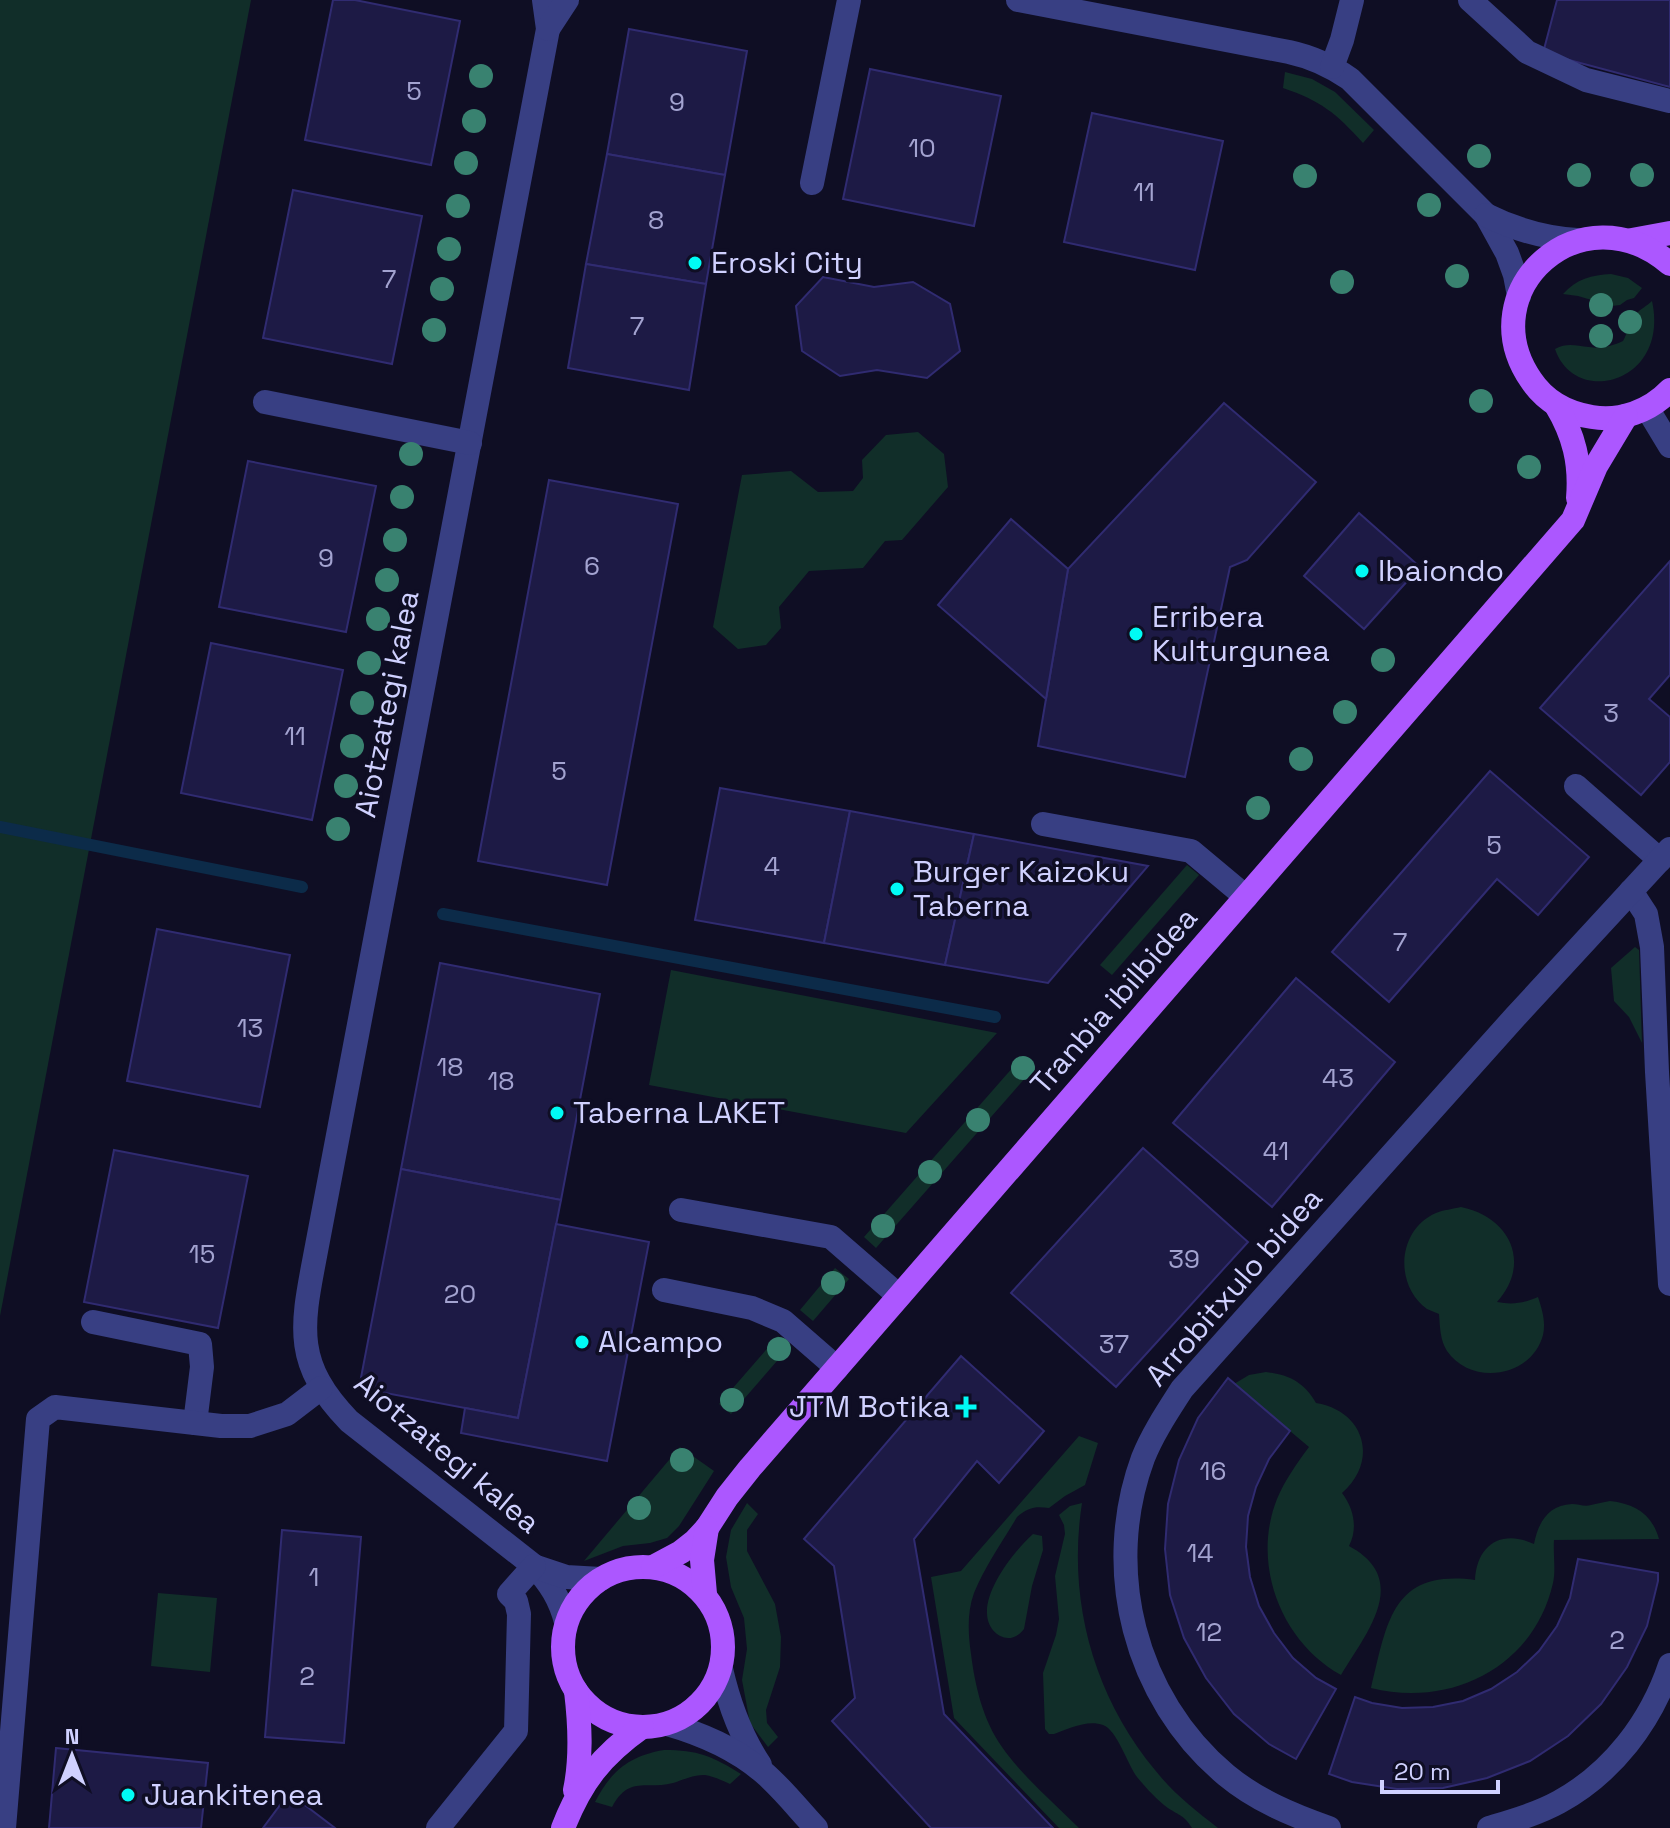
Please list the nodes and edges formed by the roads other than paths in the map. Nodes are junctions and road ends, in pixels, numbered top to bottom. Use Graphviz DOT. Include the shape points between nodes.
graph roads {
  1 [pos="544,0"];
  2 [pos="567,0"];
  3 [pos="849,0"];
  4 [pos="1018,0"];
  5 [pos="1352,0"];
  6 [pos="1470,0"];
  7 [pos="548,29"];
  8 [pos="1332,67"];
  9 [pos="1670,101"];
  10 [pos="812,183"];
  11 [pos="1486,215"];
  12 [pos="1670,233"];
  13 [pos="1577,240"];
  14 [pos="1632,240"];
  15 [pos="1670,264"];
  16 [pos="1519,296"];
  17 [pos="1670,390"];
  18 [pos="265,402"];
  19 [pos="1556,405"];
  20 [pos="1636,412"];
  21 [pos="470,443"];
  22 [pos="1670,446"];
  23 [pos="1573,520"];
  24 [pos="1576,786"];
  25 [pos="1043,824"];
  26 [pos="1665,854"];
  27 [pos="1631,891"];
  28 [pos="1246,897"];
  29 [pos="681,1210"];
  30 [pos="1670,1284"];
  31 [pos="664,1290"];
  32 [pos="899,1296"];
  33 [pos="93,1322"];
  34 [pos="837,1368"];
  35 [pos="321,1388"];
  36 [pos="195,1423"];
  37 [pos="707,1528"];
  38 [pos="534,1566"];
  39 [pos="653,1567"];
  40 [pos="601,1579"];
  41 [pos="705,1594"];
  42 [pos="566,1622"];
  43 [pos="1670,1665"];
  44 [pos="721,1669"];
  45 [pos="576,1691"];
  46 [pos="667,1724"];
  47 [pos="642,1727"];
  48 [pos="765,1774"];
  49 [pos="573,1801"];
  50 [pos="1290,1822"];
  51 [pos="4,1828"];
  52 [pos="438,1828"];
  53 [pos="563,1828"];
  54 [pos="816,1828"];
  55 [pos="1329,1828"];
  56 [pos="1489,1828"];
  1 -- 7 [label="street, Aiotzategi kalea"];
  2 -- 7 [label="street, Aiotzategi kalea"];
  3 -- 10 [label="street"];
  4 -- 8 [label="street" via="1289,52"];
  5 -- 8 [label="street"];
  6 -- 9 [label="street" via="1527,52 1586,80"];
  7 -- 21 [label="street, Aiotzategi kalea"];
  8 -- 11 [label="street"];
  11 -- 13 [label="street" via="1530,233"];
  11 -- 16 [label="street" via="1507,253"];
  12 -- 14 [label="main road"];
  13 -- 14 [label="main road"];
  13 -- 16 [label="main road" via="1541,262"];
  14 -- 15 [label="main road"];
  16 -- 19 [label="main road" via="1514,333 1523,369"];
  17 -- 20 [label="main road"];
  18 -- 21 [label="street"];
  19 -- 20 [label="main road" via="1602,419"];
  19 -- 23 [label="main road" via="1578,461"];
  20 -- 22 [label="street"];
  20 -- 23 [label="main road, Tranbia ibilbidea" via="1596,466"];
  21 -- 35 [label="street, Aiotzategi kalea" via="306,1304 306,1348"];
  23 -- 28 [label="main road, Tranbia ibilbidea"];
  24 -- 26 [label="street"];
  25 -- 28 [label="street" via="1191,851"];
  26 -- 27 [label="street, Arrobitxulo bidea"];
  27 -- 30 [label="street" via="1646,914 1652,947"];
  27 -- 50 [label="street, Arrobitxulo bidea" via="1182,1389 1144,1456 1132,1494 1125,1571 1129,1610 1144,1660 1174,1717 1198,1748"];
  28 -- 32 [label="main road, Tranbia ibilbidea"];
  29 -- 32 [label="street" via="831,1237"];
  31 -- 34 [label="street" via="752,1308 783,1321"];
  32 -- 34 [label="main road, Tranbia ibilbidea"];
  33 -- 36 [label="street" via="200,1344"];
  34 -- 37 [label="main road, Tranbia ibilbidea" via="742,1478"];
  35 -- 36 [label="street, Aiotzategi kalea" via="287,1414 250,1426"];
  35 -- 38 [label="street, Aiotzategi kalea" via="349,1421"];
  36 -- 51 [label="street, Aiotzategi kalea" via="55,1407 38,1419"];
  37 -- 39 [label="main road, Tranbia ibilbidea" via="681,1552"];
  37 -- 41 [label="main road, Tranbia ibilbidea" via="702,1560"];
  38 -- 40 [label="street, Aiotzategi kalea" via="566,1577"];
  38 -- 42 [label="street, Aiotzategi kalea" via="554,1590"];
  38 -- 52 [label="street" via="509,1594 519,1614 516,1731"];
  39 -- 40 [label="main road, Tranbia ibilbidea" via="631,1567"];
  39 -- 41 [label="main road, Tranbia ibilbidea" via="690,1581"];
  40 -- 42 [label="main road, Tranbia ibilbidea" via="577,1601"];
  41 -- 44 [label="main road, Tranbia ibilbidea" via="719,1617"];
  42 -- 45 [label="main road" via="566,1669"];
  43 -- 56 [label="street" via="1624,1750 1593,1779 1559,1802"];
  44 -- 46 [label="main road" via="709,1694 691,1713"];
  44 -- 48 [label="street" via="737,1724"];
  45 -- 47 [label="main road" via="604,1717"];
  45 -- 49 [label="main road" via="581,1746"];
  46 -- 47 [label="main road"];
  46 -- 48 [label="street" via="718,1742"];
  47 -- 49 [label="main road" via="603,1758"];
  48 -- 54 [label="street"];
  49 -- 53 [label="main road"];
  50 -- 55 [label="street, Arrobitxulo bidea"];
}
